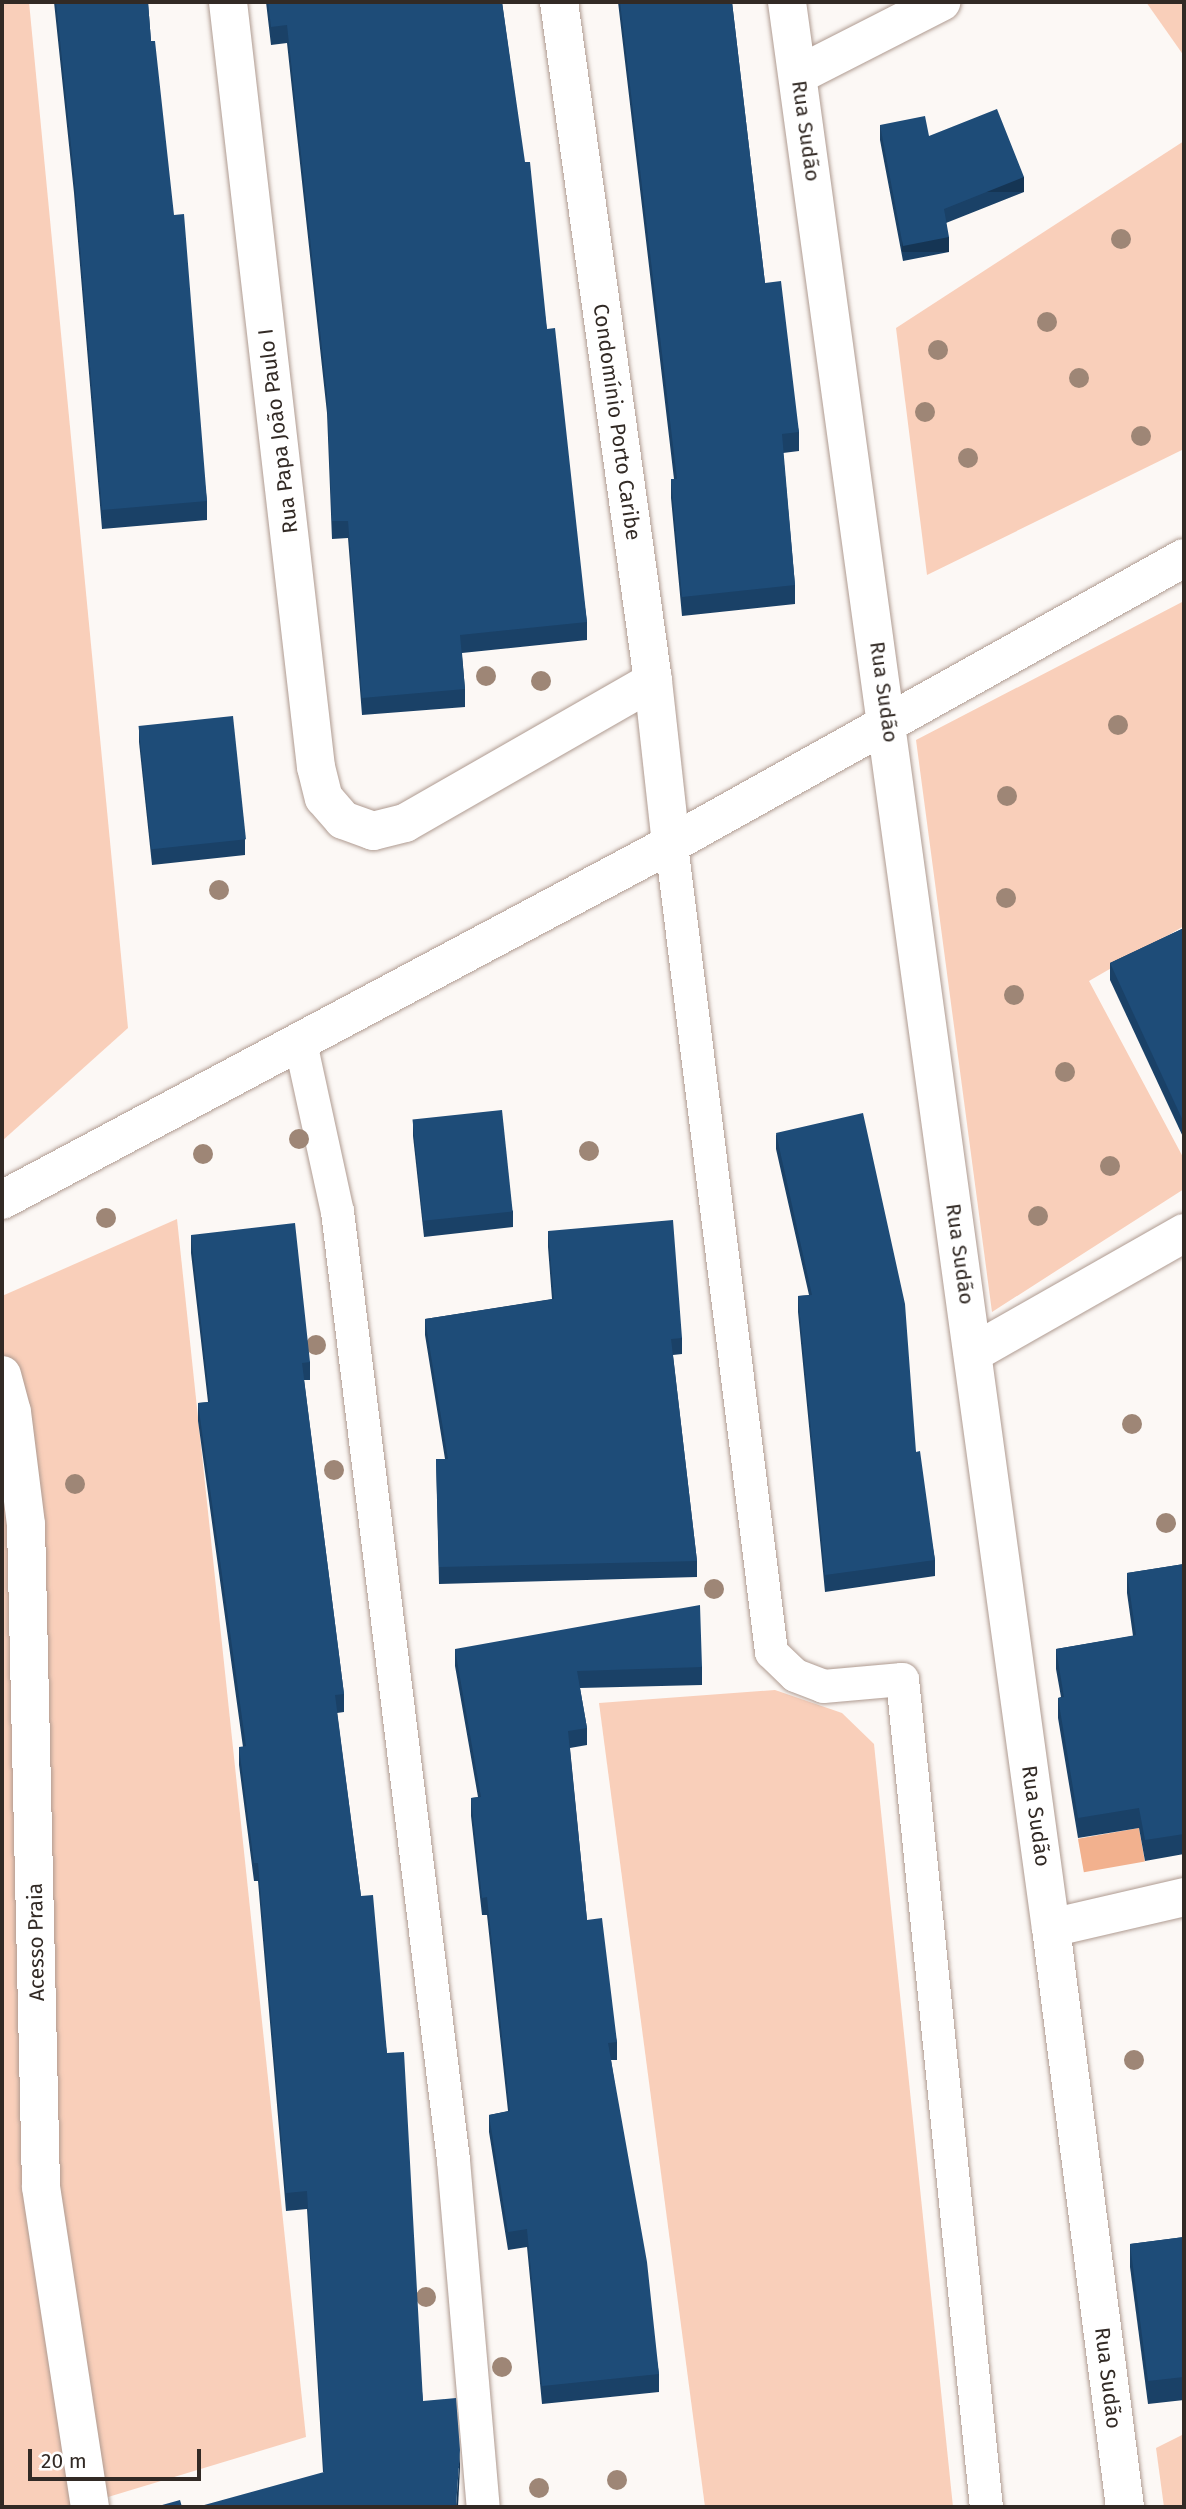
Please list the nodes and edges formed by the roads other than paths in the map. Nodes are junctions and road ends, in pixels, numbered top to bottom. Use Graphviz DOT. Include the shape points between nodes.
graph roads {
  1 [pos="228,2"];
  2 [pos="559,2"];
  3 [pos="788,2"];
  4 [pos="942,2"];
  5 [pos="798,75"];
  6 [pos="1184,558"];
  7 [pos="653,681"];
  8 [pos="889,722"];
  9 [pos="671,844"];
  10 [pos="300,1042"];
  11 [pos="2,1200"];
  12 [pos="1184,1233"];
  13 [pos="973,1353"];
  14 [pos="2,1375"];
  15 [pos="1184,1897"];
  16 [pos="1051,1928"];
  17 [pos="90,2507"];
  18 [pos="483,2507"];
  19 [pos="986,2507"];
  20 [pos="1125,2507"];
  1 -- 7 [label="street, Rua Papa João Paulo I" via="316,767 324,798 343,820 373,831 404,823"];
  2 -- 7 [label="street, Condomínio Porto Caribe"];
  3 -- 5 [label="street, Rua Sudão"];
  4 -- 5 [label="street"];
  5 -- 8 [label="street, Rua Sudão"];
  6 -- 8 [label="street"];
  7 -- 9 [label="street, Condomínio Porto Caribe"];
  8 -- 9 [label="street"];
  8 -- 13 [label="street, Rua Sudão"];
  9 -- 10 [label="street"];
  9 -- 19 [label="lane" via="771,1652 795,1675 823,1686 902,1679"];
  10 -- 11 [label="street"];
  10 -- 18 [label="lane" via="340,1238 453,2160"];
  12 -- 13 [label="street"];
  13 -- 16 [label="street, Rua Sudão"];
  14 -- 17 [label="street, Acesso Praia" via="12,1412 26,1525 41,2187"];
  15 -- 16 [label="street"];
  16 -- 20 [label="street, Rua Sudão"];
}
